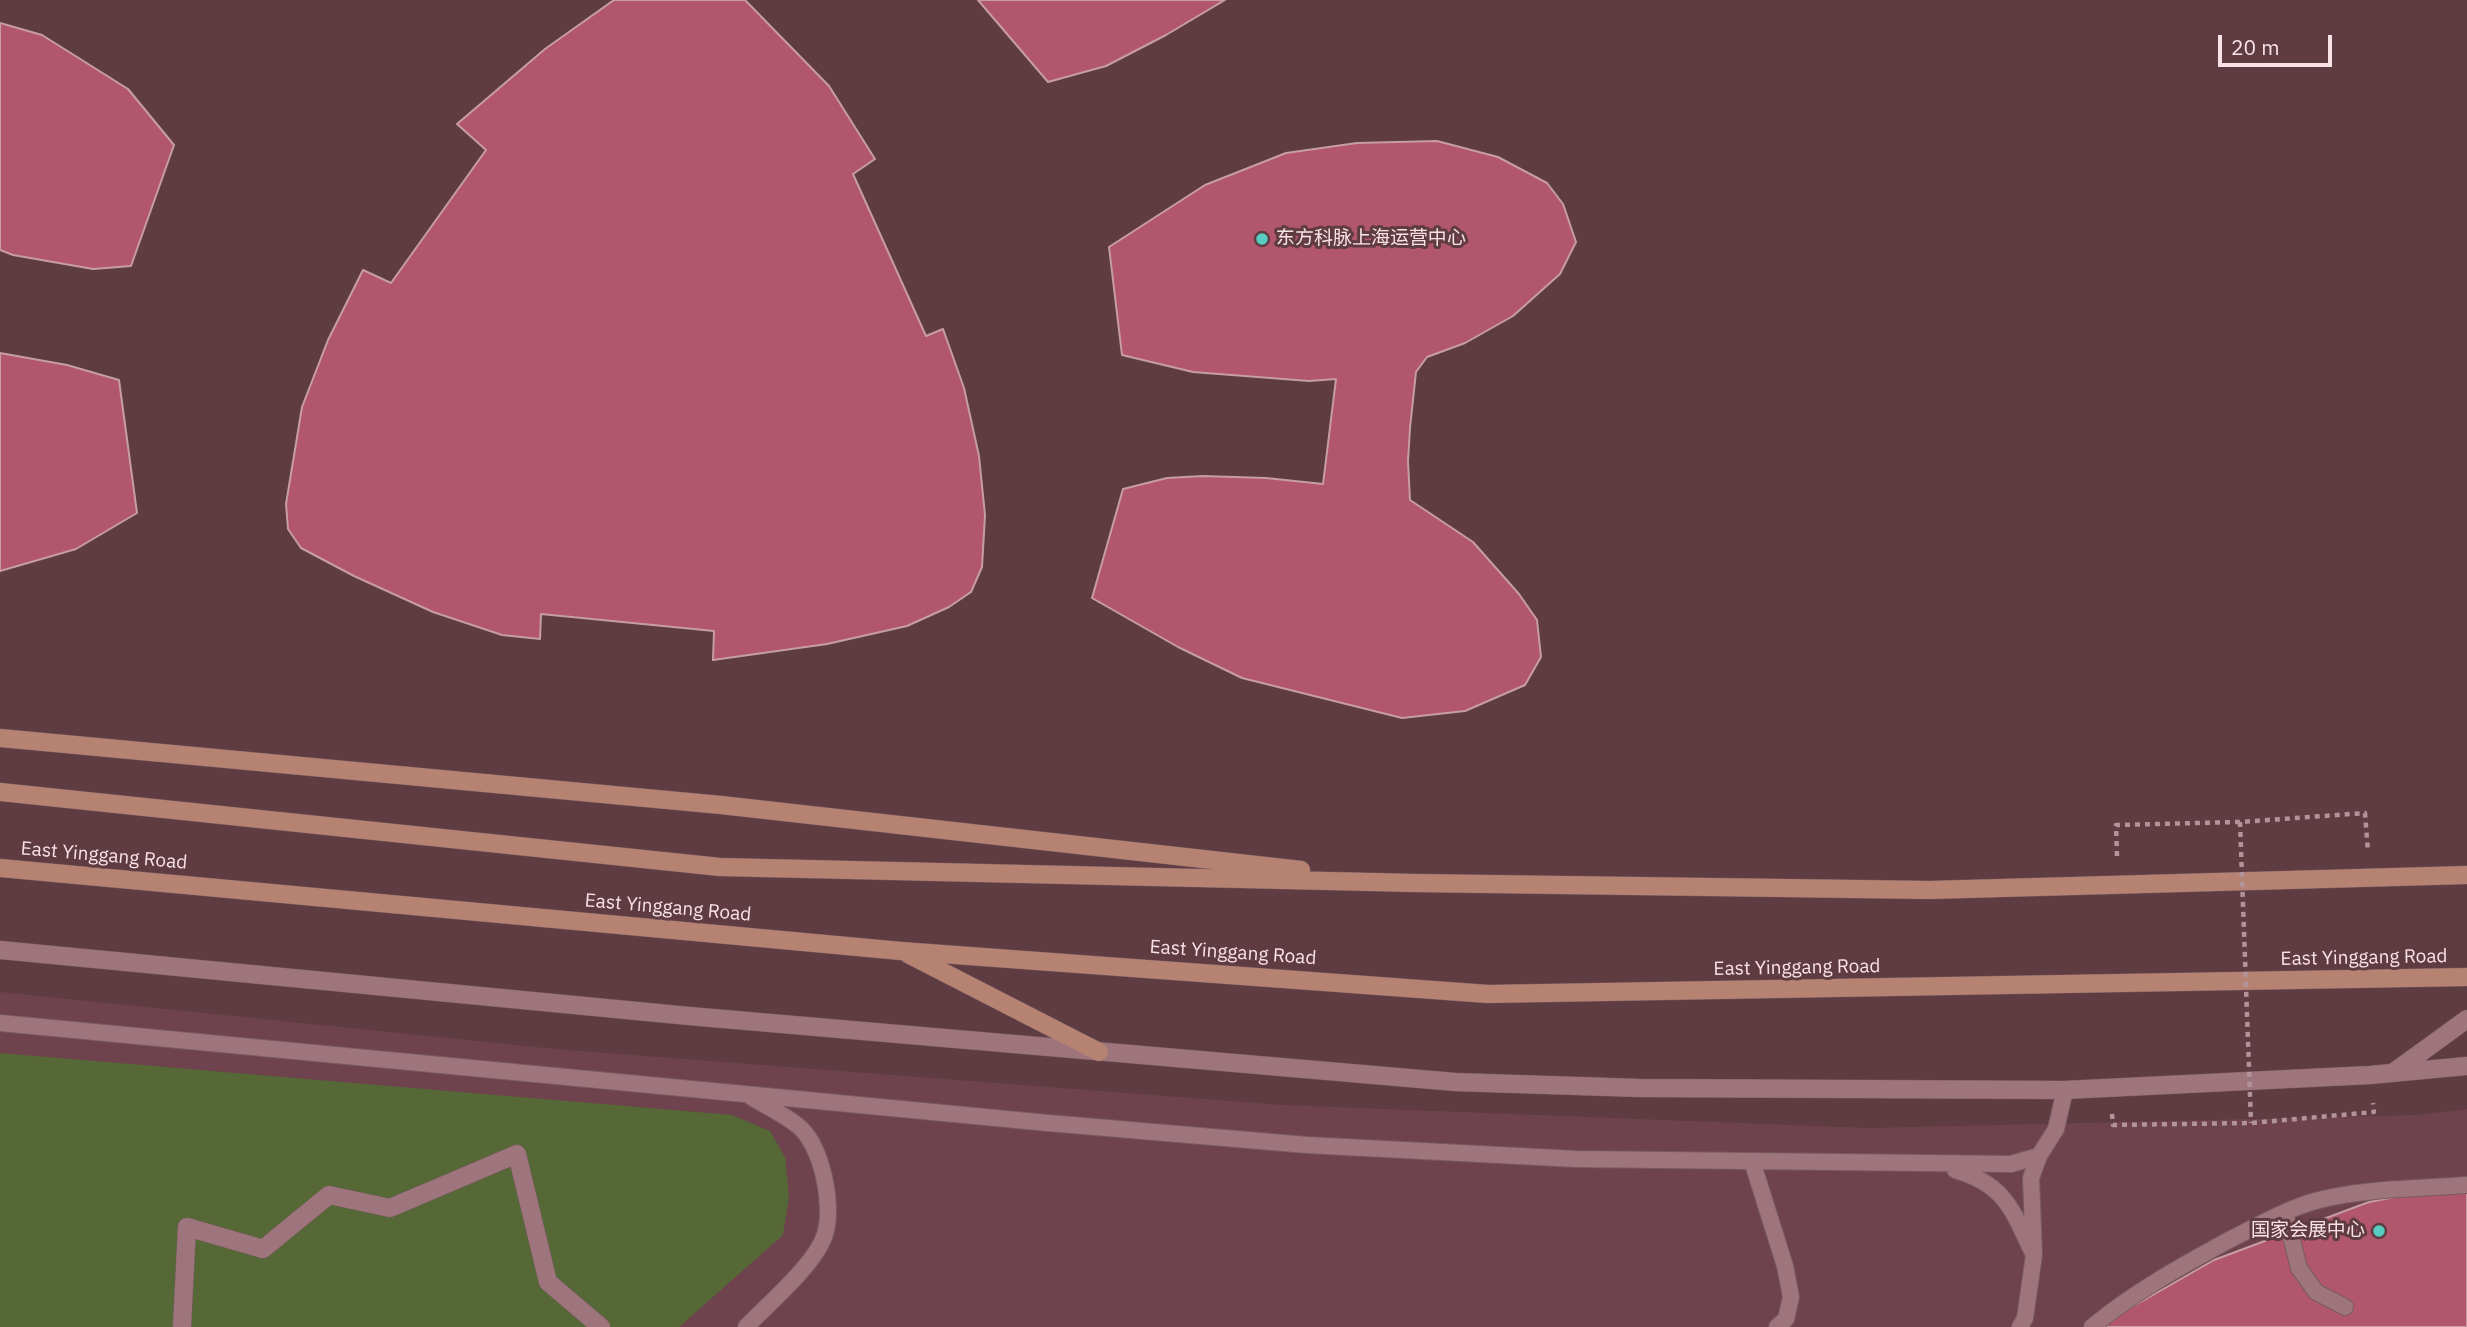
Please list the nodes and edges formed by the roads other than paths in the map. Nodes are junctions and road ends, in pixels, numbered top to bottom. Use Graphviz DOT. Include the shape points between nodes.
graph roads {
  1 [pos="0,738"];
  2 [pos="0,792"];
  3 [pos="0,868"];
  4 [pos="2467,875"];
  5 [pos="1415,883"];
  6 [pos="0,950"];
  7 [pos="901,951"];
  8 [pos="2467,978"];
  9 [pos="2467,1019"];
  10 [pos="0,1023"];
  11 [pos="1099,1052"];
  12 [pos="2467,1066"];
  13 [pos="2394,1072"];
  14 [pos="2065,1090"];
  15 [pos="746,1094"];
  16 [pos="2039,1156"];
  17 [pos="1752,1161"];
  18 [pos="1940,1165"];
  19 [pos="2467,1185"];
  20 [pos="2285,1213"];
  21 [pos="2034,1255"];
  22 [pos="2345,1307"];
  23 [pos="182,1327"];
  24 [pos="601,1327"];
  25 [pos="746,1327"];
  26 [pos="1777,1327"];
  27 [pos="2021,1327"];
  28 [pos="2092,1327"];
  1 -- 5 [label="main road" via="720,805"];
  2 -- 5 [label="main road" via="720,867"];
  3 -- 7 [label="main road, East Yinggang Road"];
  4 -- 5 [label="main road" via="1930,890"];
  6 -- 11 [label="street"];
  7 -- 8 [label="main road, East Yinggang Road" via="1488,994"];
  7 -- 11 [label="main road"];
  9 -- 13 [label="street"];
  10 -- 15 [label="lane"];
  11 -- 14 [label="street" via="1455,1082"];
  12 -- 13 [label="street"];
  13 -- 14 [label="street"];
  14 -- 16 [label="lane" via="2056,1129"];
  15 -- 17 [label="lane" via="1307,1145 1576,1159"];
  15 -- 25 [label="lane" via="799,1126 814,1147 828,1205 825,1235 807,1264"];
  16 -- 18 [label="lane" via="2011,1164"];
  16 -- 21 [label="lane" via="2031,1178"];
  17 -- 18 [label="lane"];
  17 -- 26 [label="lane" via="1791,1297 1786,1319"];
  18 -- 21 [label="lane" via="1976,1176 2006,1199"];
  19 -- 20 [label="lane" via="2358,1193"];
  20 -- 22 [label="lane" via="2299,1268 2316,1292"];
  20 -- 28 [label="lane" via="2196,1258"];
  21 -- 27 [label="lane"];
  23 -- 24 [label="street" via="187,1227 263,1249 329,1195 390,1208 517,1154 548,1282"];
}
